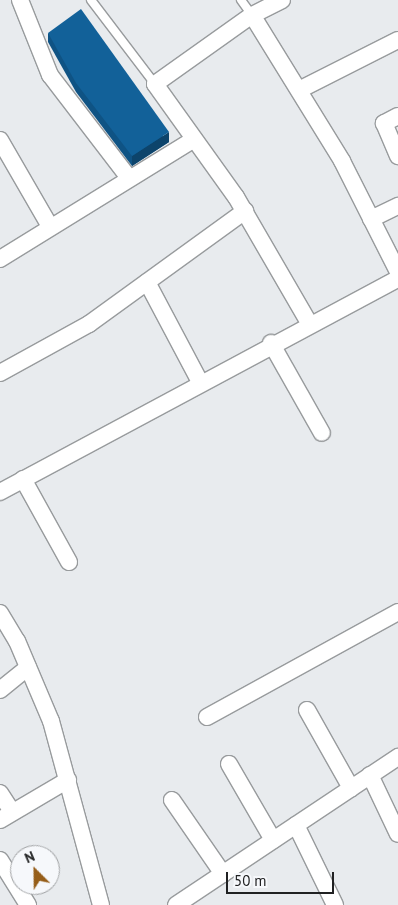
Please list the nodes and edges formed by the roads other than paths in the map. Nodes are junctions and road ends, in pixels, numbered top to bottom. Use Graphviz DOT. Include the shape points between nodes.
graph roads {
  1 [pos="20,0"];
  2 [pos="91,0"];
  3 [pos="241,0"];
  4 [pos="282,0"];
  5 [pos="252,14"];
  6 [pos="398,40"];
  7 [pos="155,84"];
  8 [pos="299,90"];
  9 [pos="398,116"];
  10 [pos="194,138"];
  11 [pos="0,140"];
  12 [pos="398,156"];
  13 [pos="129,178"];
  14 [pos="398,206"];
  15 [pos="245,211"];
  16 [pos="371,219"];
  17 [pos="49,225"];
  18 [pos="0,259"];
  19 [pos="398,278"];
  20 [pos="147,282"];
  21 [pos="309,323"];
  22 [pos="271,343"];
  23 [pos="0,372"];
  24 [pos="200,382"];
  25 [pos="322,433"];
  26 [pos="23,479"];
  27 [pos="0,492"];
  28 [pos="69,562"];
  29 [pos="398,612"];
  30 [pos="0,614"];
  31 [pos="28,667"];
  32 [pos="0,690"];
  33 [pos="307,710"];
  34 [pos="207,717"];
  35 [pos="398,756"];
  36 [pos="229,764"];
  37 [pos="370,775"];
  38 [pos="68,780"];
  39 [pos="351,788"];
  40 [pos="0,793"];
  41 [pos="172,800"];
  42 [pos="6,815"];
  43 [pos="296,825"];
  44 [pos="398,834"];
  45 [pos="273,840"];
  46 [pos="0,860"];
  47 [pos="223,874"];
  48 [pos="28,905"];
  49 [pos="100,905"];
  50 [pos="176,905"];
  51 [pos="335,905"];
  1 -- 13 [label="street" via="50,75"];
  2 -- 7 [label="lane"];
  3 -- 5 [label="lane"];
  4 -- 5 [label="street"];
  5 -- 7 [label="street"];
  5 -- 8 [label="street"];
  6 -- 8 [label="street"];
  7 -- 10 [label="street"];
  8 -- 16 [label="street"];
  9 -- 12 [label="street" via="384,123"];
  10 -- 13 [label="street"];
  10 -- 15 [label="street"];
  11 -- 17 [label="street"];
  13 -- 17 [label="street"];
  14 -- 16 [label="street"];
  15 -- 20 [label="street"];
  15 -- 21 [label="street"];
  16 -- 19 [label="street"];
  17 -- 18 [label="street"];
  19 -- 21 [label="street"];
  20 -- 23 [label="street" via="89,324"];
  20 -- 24 [label="street"];
  21 -- 22 [label="street"];
  22 -- 24 [label="street"];
  22 -- 25 [label="street"];
  24 -- 26 [label="street"];
  26 -- 27 [label="street"];
  26 -- 28 [label="street"];
  29 -- 34 [label="street"];
  30 -- 31 [label="street"];
  31 -- 32 [label="street"];
  31 -- 38 [label="street" via="51,721"];
  33 -- 39 [label="street"];
  35 -- 37 [label="street"];
  36 -- 45 [label="street"];
  37 -- 39 [label="street"];
  37 -- 44 [label="street"];
  38 -- 42 [label="street"];
  38 -- 49 [label="street"];
  39 -- 43 [label="street"];
  40 -- 42 [label="street"];
  41 -- 47 [label="street"];
  43 -- 45 [label="street"];
  43 -- 51 [label="street"];
  45 -- 47 [label="street"];
  46 -- 48 [label="street"];
  47 -- 50 [label="street"];
}
